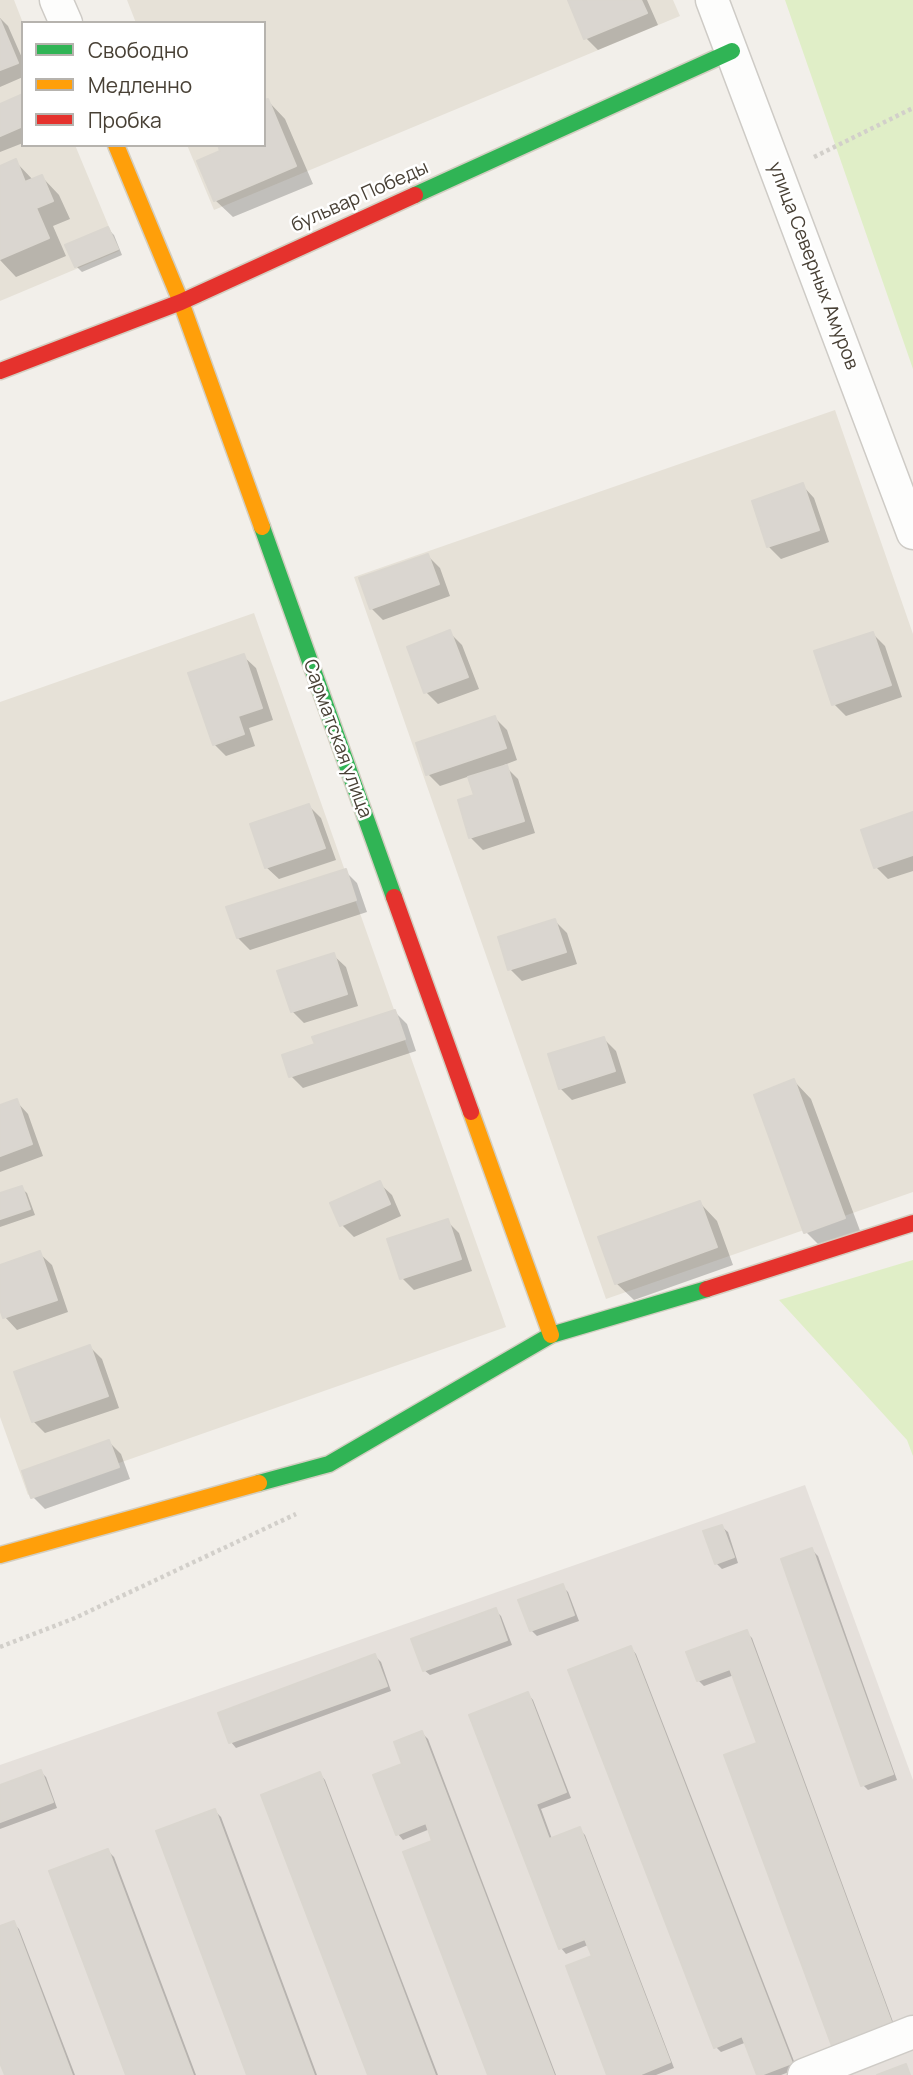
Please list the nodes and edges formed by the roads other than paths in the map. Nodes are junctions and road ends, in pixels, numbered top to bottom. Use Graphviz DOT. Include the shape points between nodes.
graph roads {
  1 [pos="57,0"];
  2 [pos="712,0"];
  3 [pos="65,21"];
  4 [pos="732,51"];
  5 [pos="117,147"];
  6 [pos="181,302"];
  7 [pos="0,371"];
  8 [pos="913,533"];
  9 [pos="913,1223"];
  10 [pos="551,1335"];
  11 [pos="0,1555"];
  12 [pos="913,2032"];
  13 [pos="804,2075"];
  1 -- 3 [label="street"];
  2 -- 4 [label="street, улица Северных Амуров"];
  4 -- 6 [label="street, бульвар Победы"];
  4 -- 8 [label="street, улица Северных Амуров"];
  5 -- 6 [label="street, Сарматская улица"];
  6 -- 7 [label="street, бульвар Победы"];
  6 -- 10 [label="street, Сарматская улица"];
  9 -- 10 [label="street"];
  10 -- 11 [label="street" via="328,1464"];
  12 -- 13 [label="street"];
}
